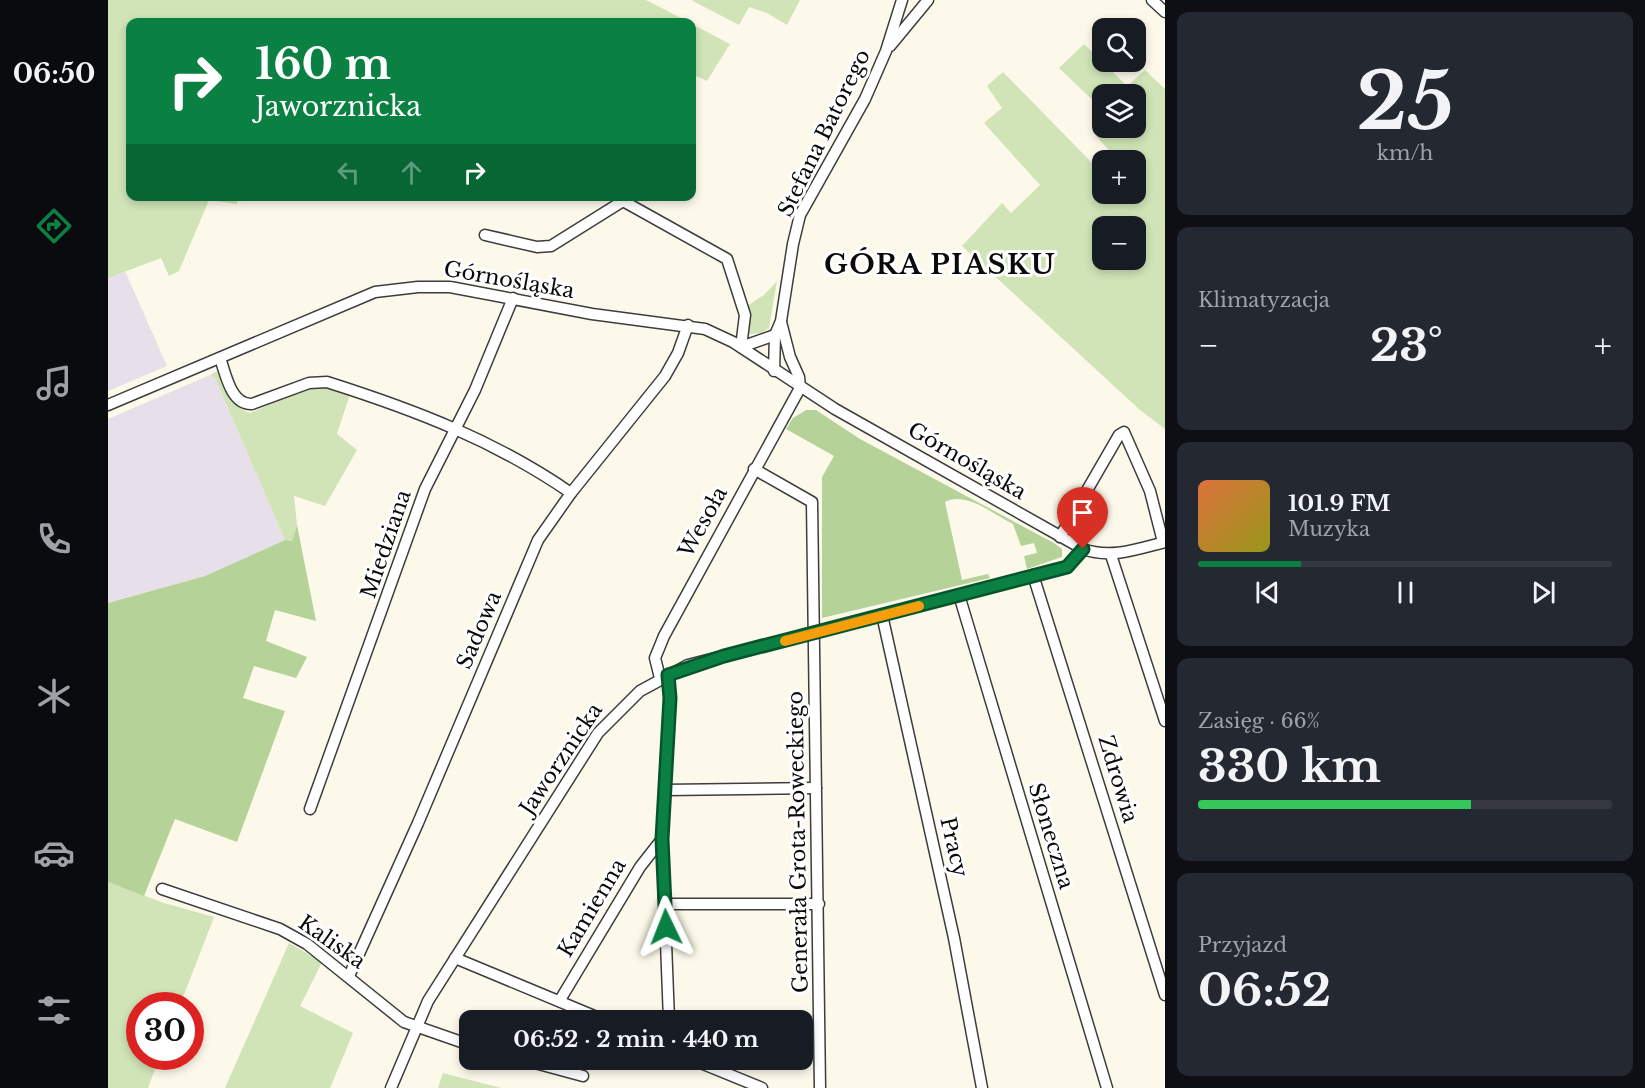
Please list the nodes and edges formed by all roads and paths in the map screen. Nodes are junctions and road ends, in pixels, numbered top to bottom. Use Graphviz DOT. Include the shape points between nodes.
graph roads {
  1 [pos="902,0"];
  2 [pos="927,0"];
  3 [pos="1152,0"];
  4 [pos="1165,12"];
  5 [pos="886,51"];
  6 [pos="485,235"];
  7 [pos="513,298"];
  8 [pos="781,321"];
  9 [pos="688,326"];
  10 [pos="775,335"];
  11 [pos="741,347"];
  12 [pos="220,357"];
  13 [pos="790,357"];
  14 [pos="774,371"];
  15 [pos="800,388"];
  16 [pos="108,405"];
  17 [pos="455,428"];
  18 [pos="754,470"];
  19 [pos="571,493"];
  20 [pos="1060,537"];
  21 [pos="1164,542"];
  22 [pos="1083,549"];
  23 [pos="1111,555"];
  24 [pos="1033,575"];
  25 [pos="959,595"];
  26 [pos="882,615"];
  27 [pos="815,632"];
  28 [pos="664,676"];
  29 [pos="1165,721"];
  30 [pos="816,788"];
  31 [pos="665,790"];
  32 [pos="310,809"];
  33 [pos="662,839"];
  34 [pos="162,889"];
  35 [pos="665,904"];
  36 [pos="819,904"];
  37 [pos="455,958"];
  38 [pos="348,976"];
  39 [pos="1165,995"];
  40 [pos="560,1000"];
  41 [pos="582,1010"];
  42 [pos="669,1010"];
  43 [pos="416,1027"];
  44 [pos="459,1041"];
  45 [pos="561,1070"];
  46 [pos="718,1070"];
  47 [pos="583,1076"];
  48 [pos="391,1088"];
  49 [pos="762,1088"];
  50 [pos="820,1088"];
  51 [pos="982,1088"];
  52 [pos="1107,1088"];
  1 -- 5 [label="street, Stefana Batorego"];
  2 -- 5 [label="street"];
  3 -- 4 [label="street"];
  5 -- 8 [label="street, Stefana Batorego" via="800,216"];
  6 -- 11 [label="street" via="537,247 551,246 623,201 727,259 745,315"];
  7 -- 9 [label="street, Górnośląska" via="591,314"];
  7 -- 12 [label="street, Górnośląska" via="450,287 375,292"];
  7 -- 17 [label="street, Miedziana"];
  8 -- 10 [label="street, Stefana Batorego"];
  8 -- 13 [label="street, Stefana Batorego"];
  9 -- 11 [label="street, Górnośląska" via="705,329"];
  9 -- 19 [label="street, Sadowa" via="665,376"];
  10 -- 11 [label="street"];
  10 -- 14 [label="street, Stefana Batorego"];
  11 -- 14 [label="street, Górnośląska"];
  12 -- 16 [label="street, Górnośląska"];
  12 -- 17 [label="street" via="237,399 244,404 317,381 374,397"];
  13 -- 14 [label="street"];
  13 -- 15 [label="street, Stefana Batorego"];
  14 -- 15 [label="street, Górnośląska"];
  15 -- 18 [label="street, Wesoła"];
  15 -- 20 [label="street, Górnośląska"];
  17 -- 19 [label="street" via="532,466"];
  17 -- 32 [label="street, Miedziana" via="426,489"];
  18 -- 27 [label="street, Generała Grota-Roweckiego" via="812,502"];
  18 -- 28 [label="street, Wesoła" via="661,642 656,658"];
  19 -- 38 [label="street, Sadowa" via="538,540 418,823"];
  20 -- 21 [label="street" via="1124,432 1150,491"];
  20 -- 22 [label="street, Górnośląska"];
  21 -- 23 [label="street"];
  22 -- 23 [label="street"];
  22 -- 24 [label="street, Jaworznicka" via="1067,567"];
  23 -- 29 [label="street"];
  24 -- 25 [label="street, Jaworznicka"];
  24 -- 39 [label="street, Zdrowia"];
  25 -- 26 [label="street, Jaworznicka"];
  25 -- 52 [label="street, Słoneczna"];
  26 -- 27 [label="street, Jaworznicka"];
  26 -- 51 [label="street, Pracy" via="954,938"];
  27 -- 28 [label="street, Jaworznicka"];
  27 -- 30 [label="street, Generała Grota-Roweckiego"];
  28 -- 31 [label="street, Wesoła" via="670,698"];
  28 -- 37 [label="street, Jaworznicka" via="627,701 598,733"];
  30 -- 31 [label="street"];
  30 -- 36 [label="street, Generała Grota-Roweckiego"];
  31 -- 33 [label="street, Wesoła"];
  33 -- 35 [label="street, Wesoła"];
  33 -- 40 [label="street, Kamienna" via="640,867"];
  34 -- 38 [label="street, Kaliska" via="280,929 307,944"];
  35 -- 36 [label="street"];
  35 -- 42 [label="street, Wesoła"];
  36 -- 50 [label="street, Generała Grota-Roweckiego"];
  37 -- 40 [label="street"];
  37 -- 43 [label="street, Jaworznicka"];
  38 -- 43 [label="street, Kaliska" via="404,1022"];
  40 -- 41 [label="street"];
  43 -- 44 [label="street, Kaliska"];
  43 -- 48 [label="street, Jaworznicka"];
  45 -- 47 [label="street"];
  46 -- 49 [label="street"];
}
